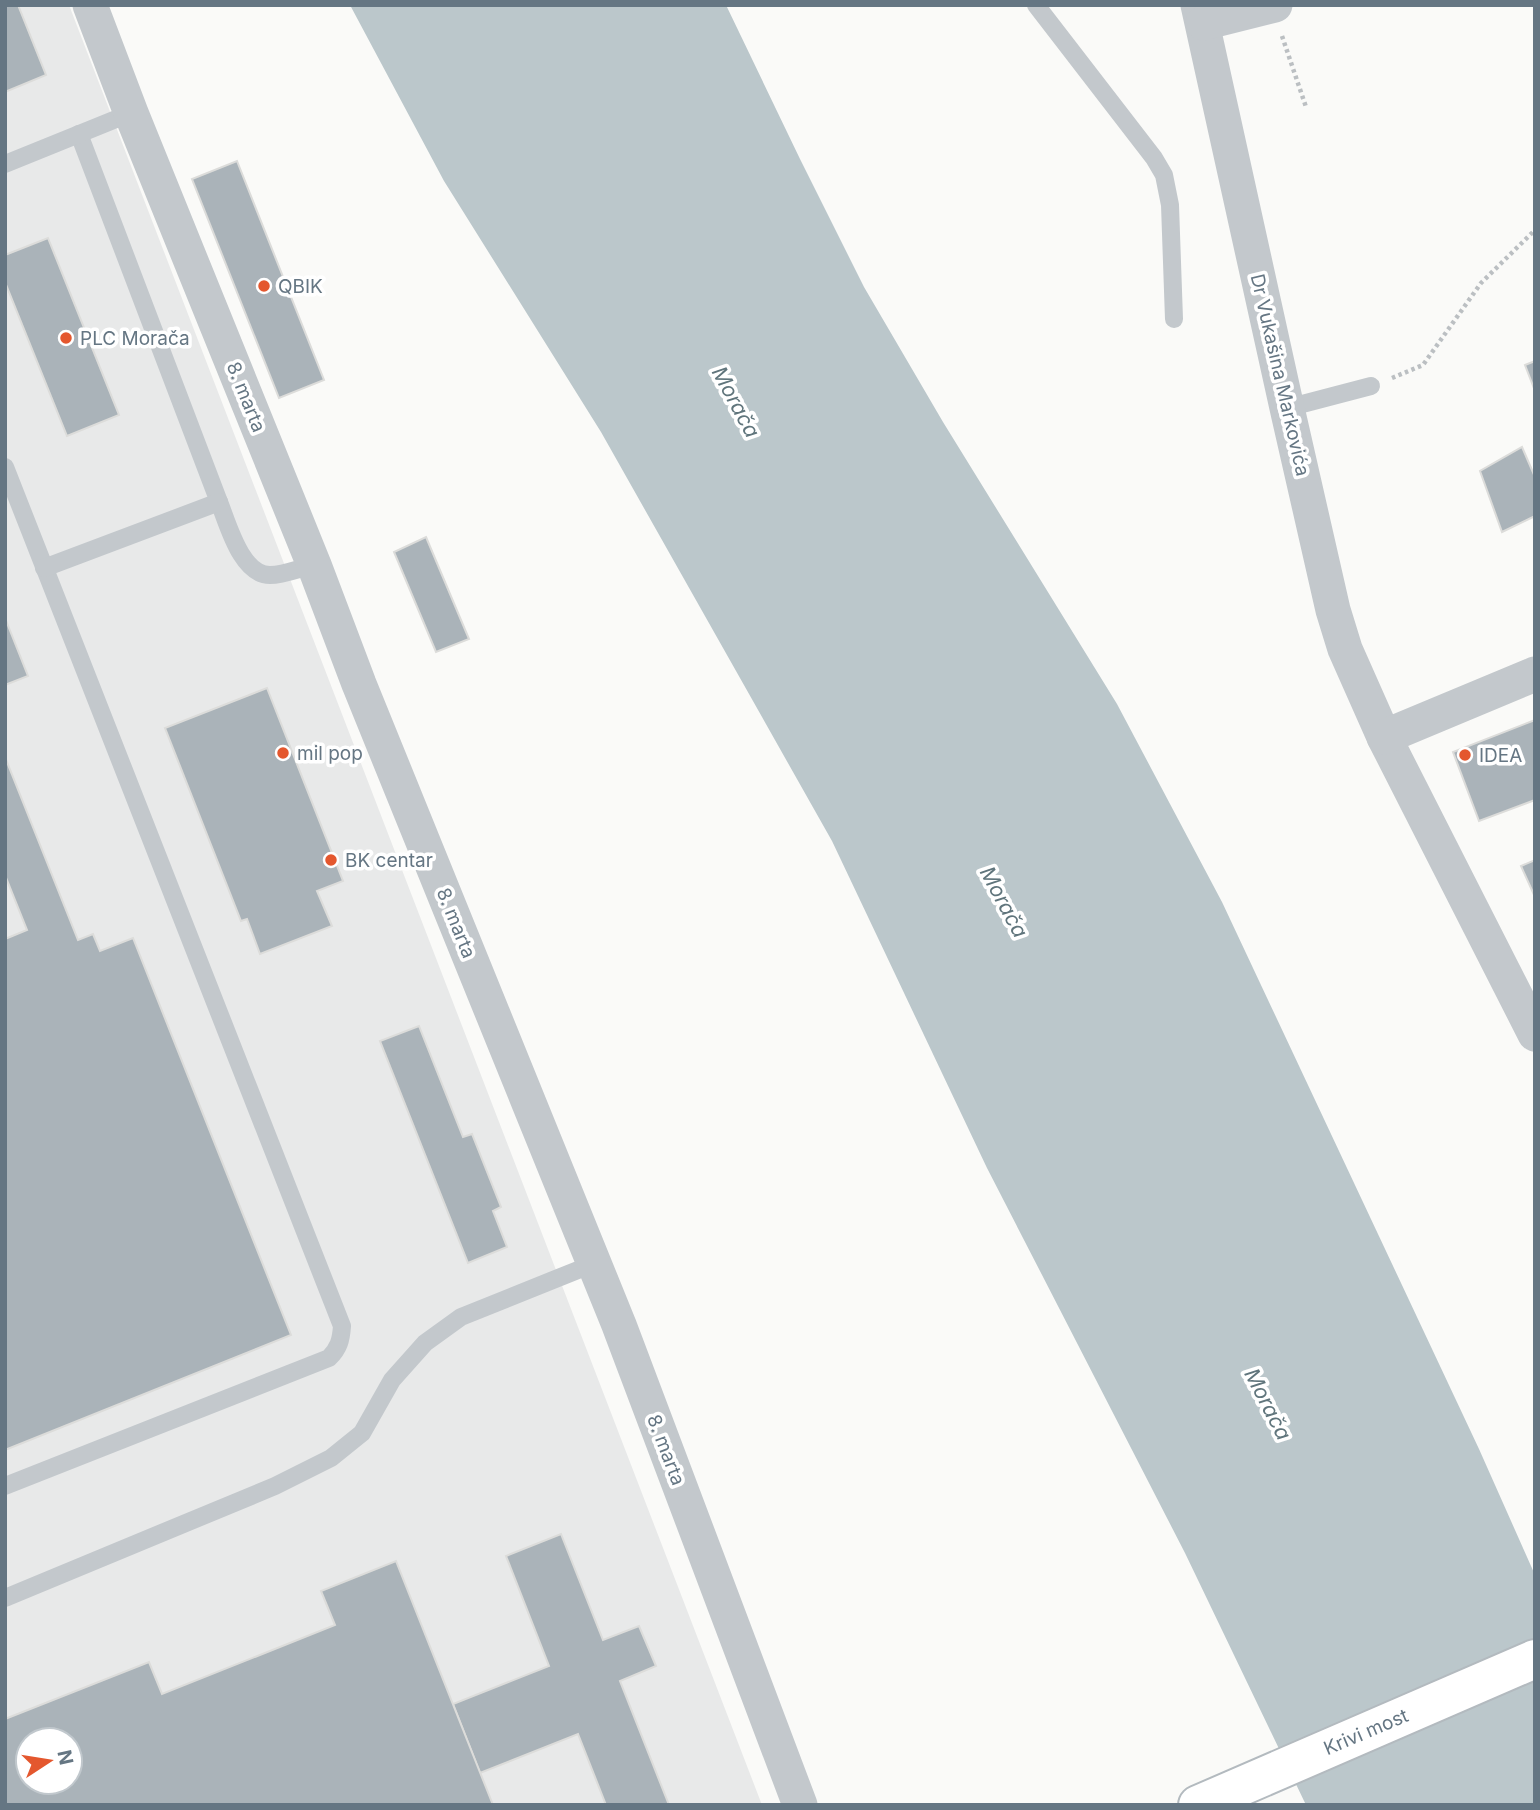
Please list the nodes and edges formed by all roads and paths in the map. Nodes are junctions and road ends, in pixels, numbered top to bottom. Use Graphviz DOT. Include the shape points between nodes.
graph roads {
  1 [pos="90,5"];
  2 [pos="1036,5"];
  3 [pos="1273,6"];
  4 [pos="1201,14"];
  5 [pos="1306,107"];
  6 [pos="131,113"];
  7 [pos="79,134"];
  8 [pos="5,164"];
  9 [pos="1535,230"];
  10 [pos="1174,319"];
  11 [pos="1371,386"];
  12 [pos="1287,408"];
  13 [pos="5,467"];
  14 [pos="219,502"];
  15 [pos="314,565"];
  16 [pos="44,568"];
  17 [pos="1535,674"];
  18 [pos="1384,737"];
  19 [pos="1535,1034"];
  20 [pos="593,1264"];
  21 [pos="5,1486"];
  22 [pos="5,1598"];
  23 [pos="1535,1660"];
  24 [pos="800,1805"];
  25 [pos="1198,1805"];
  1 -- 6 [label="street, 8. marta"];
  2 -- 10 [label="lane" via="1164,175 1170,205"];
  3 -- 4 [label="street"];
  3 -- 5 [label="path"];
  4 -- 12 [label="street, Dr Vukašina Markovića"];
  6 -- 7 [label="lane"];
  6 -- 15 [label="street, 8. marta"];
  7 -- 8 [label="lane"];
  7 -- 14 [label="lane"];
  9 -- 11 [label="path" via="1481,283 1423,365"];
  11 -- 12 [label="lane"];
  12 -- 18 [label="street, Dr Vukašina Markovića" via="1345,649"];
  13 -- 16 [label="lane"];
  14 -- 15 [label="lane" via="242,556 254,571 270,576"];
  14 -- 16 [label="lane"];
  15 -- 20 [label="street, 8. marta"];
  16 -- 21 [label="lane" via="342,1326 337,1350 329,1358"];
  17 -- 18 [label="street"];
  18 -- 19 [label="street, Dr Vukašina Markovića"];
  20 -- 22 [label="lane" via="461,1317 425,1343 392,1380 362,1433 331,1458 275,1486"];
  20 -- 24 [label="street, 8. marta"];
  23 -- 25 [label="street, Krivi most"];
}
